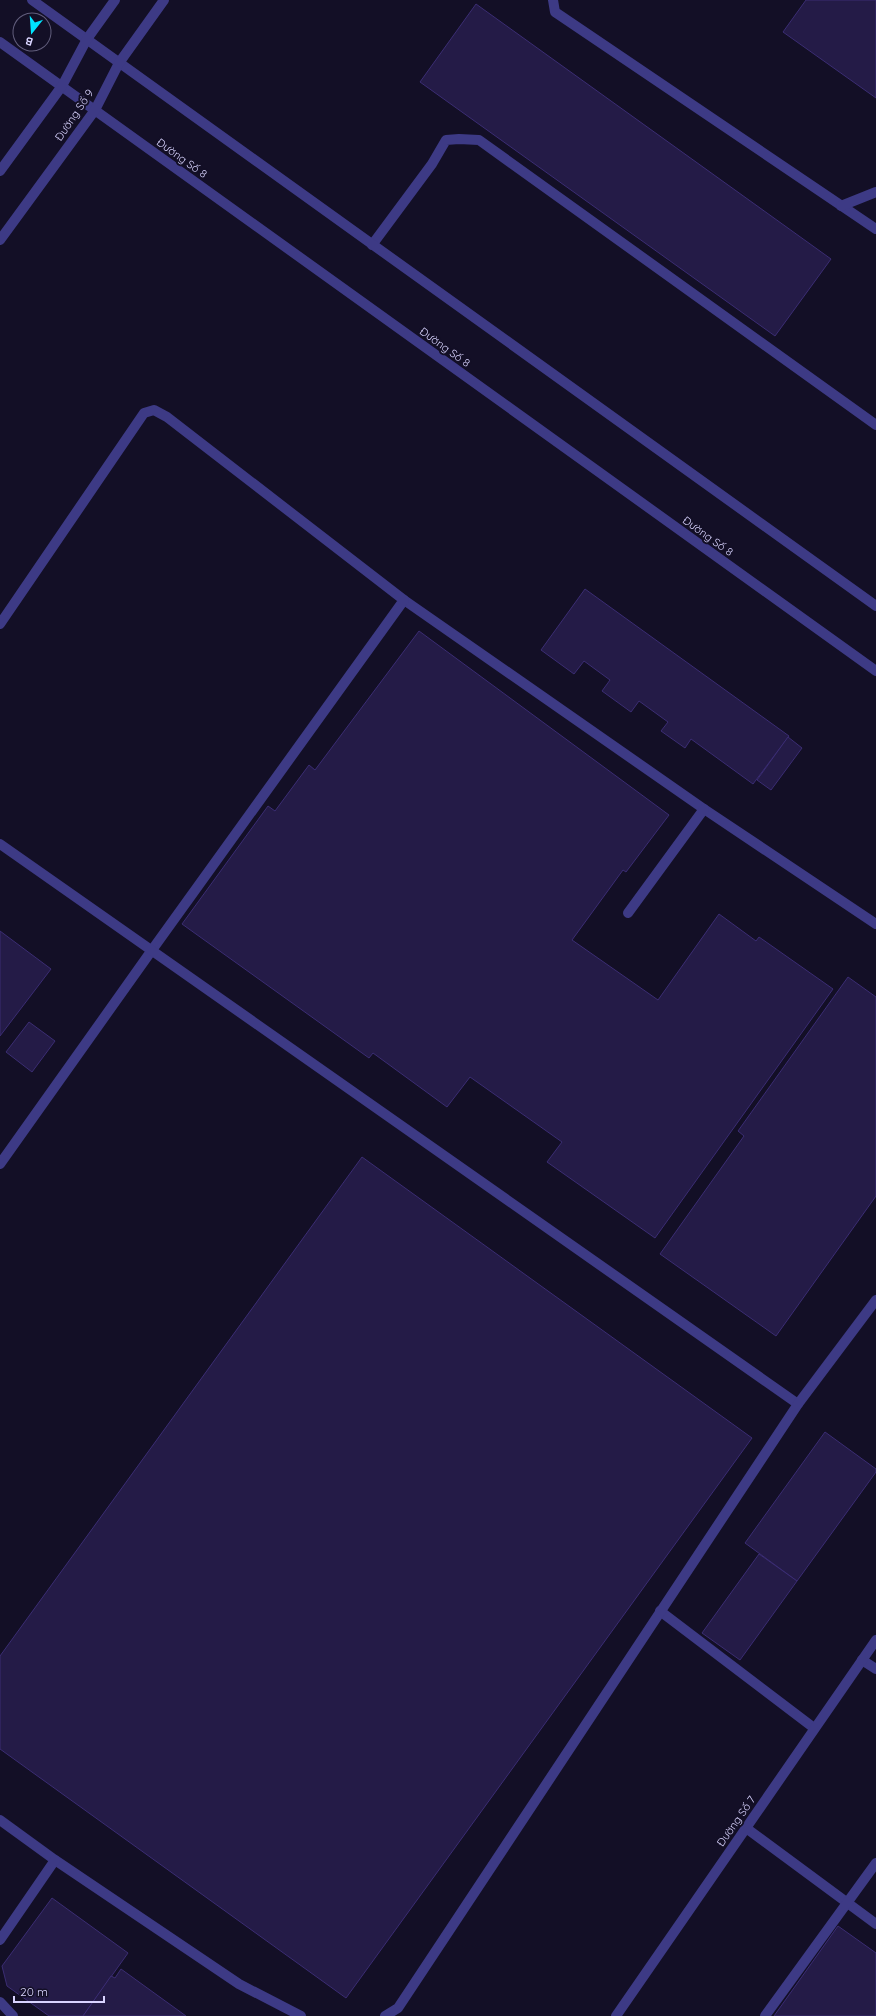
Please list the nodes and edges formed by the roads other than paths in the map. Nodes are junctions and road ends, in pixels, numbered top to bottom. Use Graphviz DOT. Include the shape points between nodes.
graph roads {
  1 [pos="32,0"];
  2 [pos="115,0"];
  3 [pos="164,0"];
  4 [pos="552,0"];
  5 [pos="87,39"];
  6 [pos="0,42"];
  7 [pos="119,63"];
  8 [pos="62,86"];
  9 [pos="95,110"];
  10 [pos="0,171"];
  11 [pos="876,192"];
  12 [pos="841,206"];
  13 [pos="876,229"];
  14 [pos="0,240"];
  15 [pos="372,245"];
  16 [pos="876,425"];
  17 [pos="404,600"];
  18 [pos="876,606"];
  19 [pos="0,624"];
  20 [pos="876,671"];
  21 [pos="704,809"];
  22 [pos="0,844"];
  23 [pos="628,913"];
  24 [pos="876,924"];
  25 [pos="152,950"];
  26 [pos="0,1164"];
  27 [pos="876,1300"];
  28 [pos="798,1404"];
  29 [pos="660,1611"];
  30 [pos="876,1640"];
  31 [pos="862,1660"];
  32 [pos="876,1669"];
  33 [pos="814,1728"];
  34 [pos="0,1820"];
  35 [pos="746,1828"];
  36 [pos="55,1860"];
  37 [pos="876,1863"];
  38 [pos="848,1902"];
  39 [pos="876,1924"];
  40 [pos="0,1940"];
  41 [pos="0,2002"];
  42 [pos="13,2016"];
  43 [pos="301,2016"];
  44 [pos="385,2016"];
  45 [pos="616,2016"];
  46 [pos="765,2016"];
  1 -- 5 [label="street"];
  2 -- 5 [label="street"];
  3 -- 7 [label="street, Đường Số 9"];
  4 -- 12 [label="street" via="555,12"];
  5 -- 7 [label="street"];
  5 -- 8 [label="street"];
  6 -- 8 [label="street, Đường Số 8"];
  7 -- 9 [label="street, Đường Số 9"];
  7 -- 15 [label="street"];
  8 -- 9 [label="street, Đường Số 8"];
  8 -- 10 [label="street"];
  9 -- 14 [label="street, Đường Số 9"];
  9 -- 20 [label="street, Đường Số 8"];
  11 -- 12 [label="street"];
  12 -- 13 [label="street"];
  15 -- 16 [label="street" via="432,164 446,140 479,140"];
  15 -- 18 [label="street"];
  17 -- 19 [label="street" via="167,417 154,410 144,413"];
  17 -- 21 [label="street"];
  17 -- 25 [label="street"];
  21 -- 23 [label="street"];
  21 -- 24 [label="street"];
  22 -- 25 [label="street"];
  25 -- 26 [label="street"];
  25 -- 28 [label="street"];
  27 -- 28 [label="street"];
  28 -- 29 [label="street"];
  29 -- 33 [label="street"];
  29 -- 44 [label="street" via="398,2008"];
  30 -- 31 [label="street, Đường Số 7"];
  31 -- 32 [label="street"];
  31 -- 33 [label="street, Đường Số 7"];
  33 -- 35 [label="street, Đường Số 7"];
  34 -- 36 [label="street"];
  35 -- 38 [label="street"];
  35 -- 45 [label="street, Đường Số 7"];
  36 -- 40 [label="street"];
  36 -- 43 [label="street" via="239,1984"];
  37 -- 38 [label="street"];
  38 -- 39 [label="street"];
  38 -- 46 [label="street"];
  41 -- 42 [label="street"];
}
